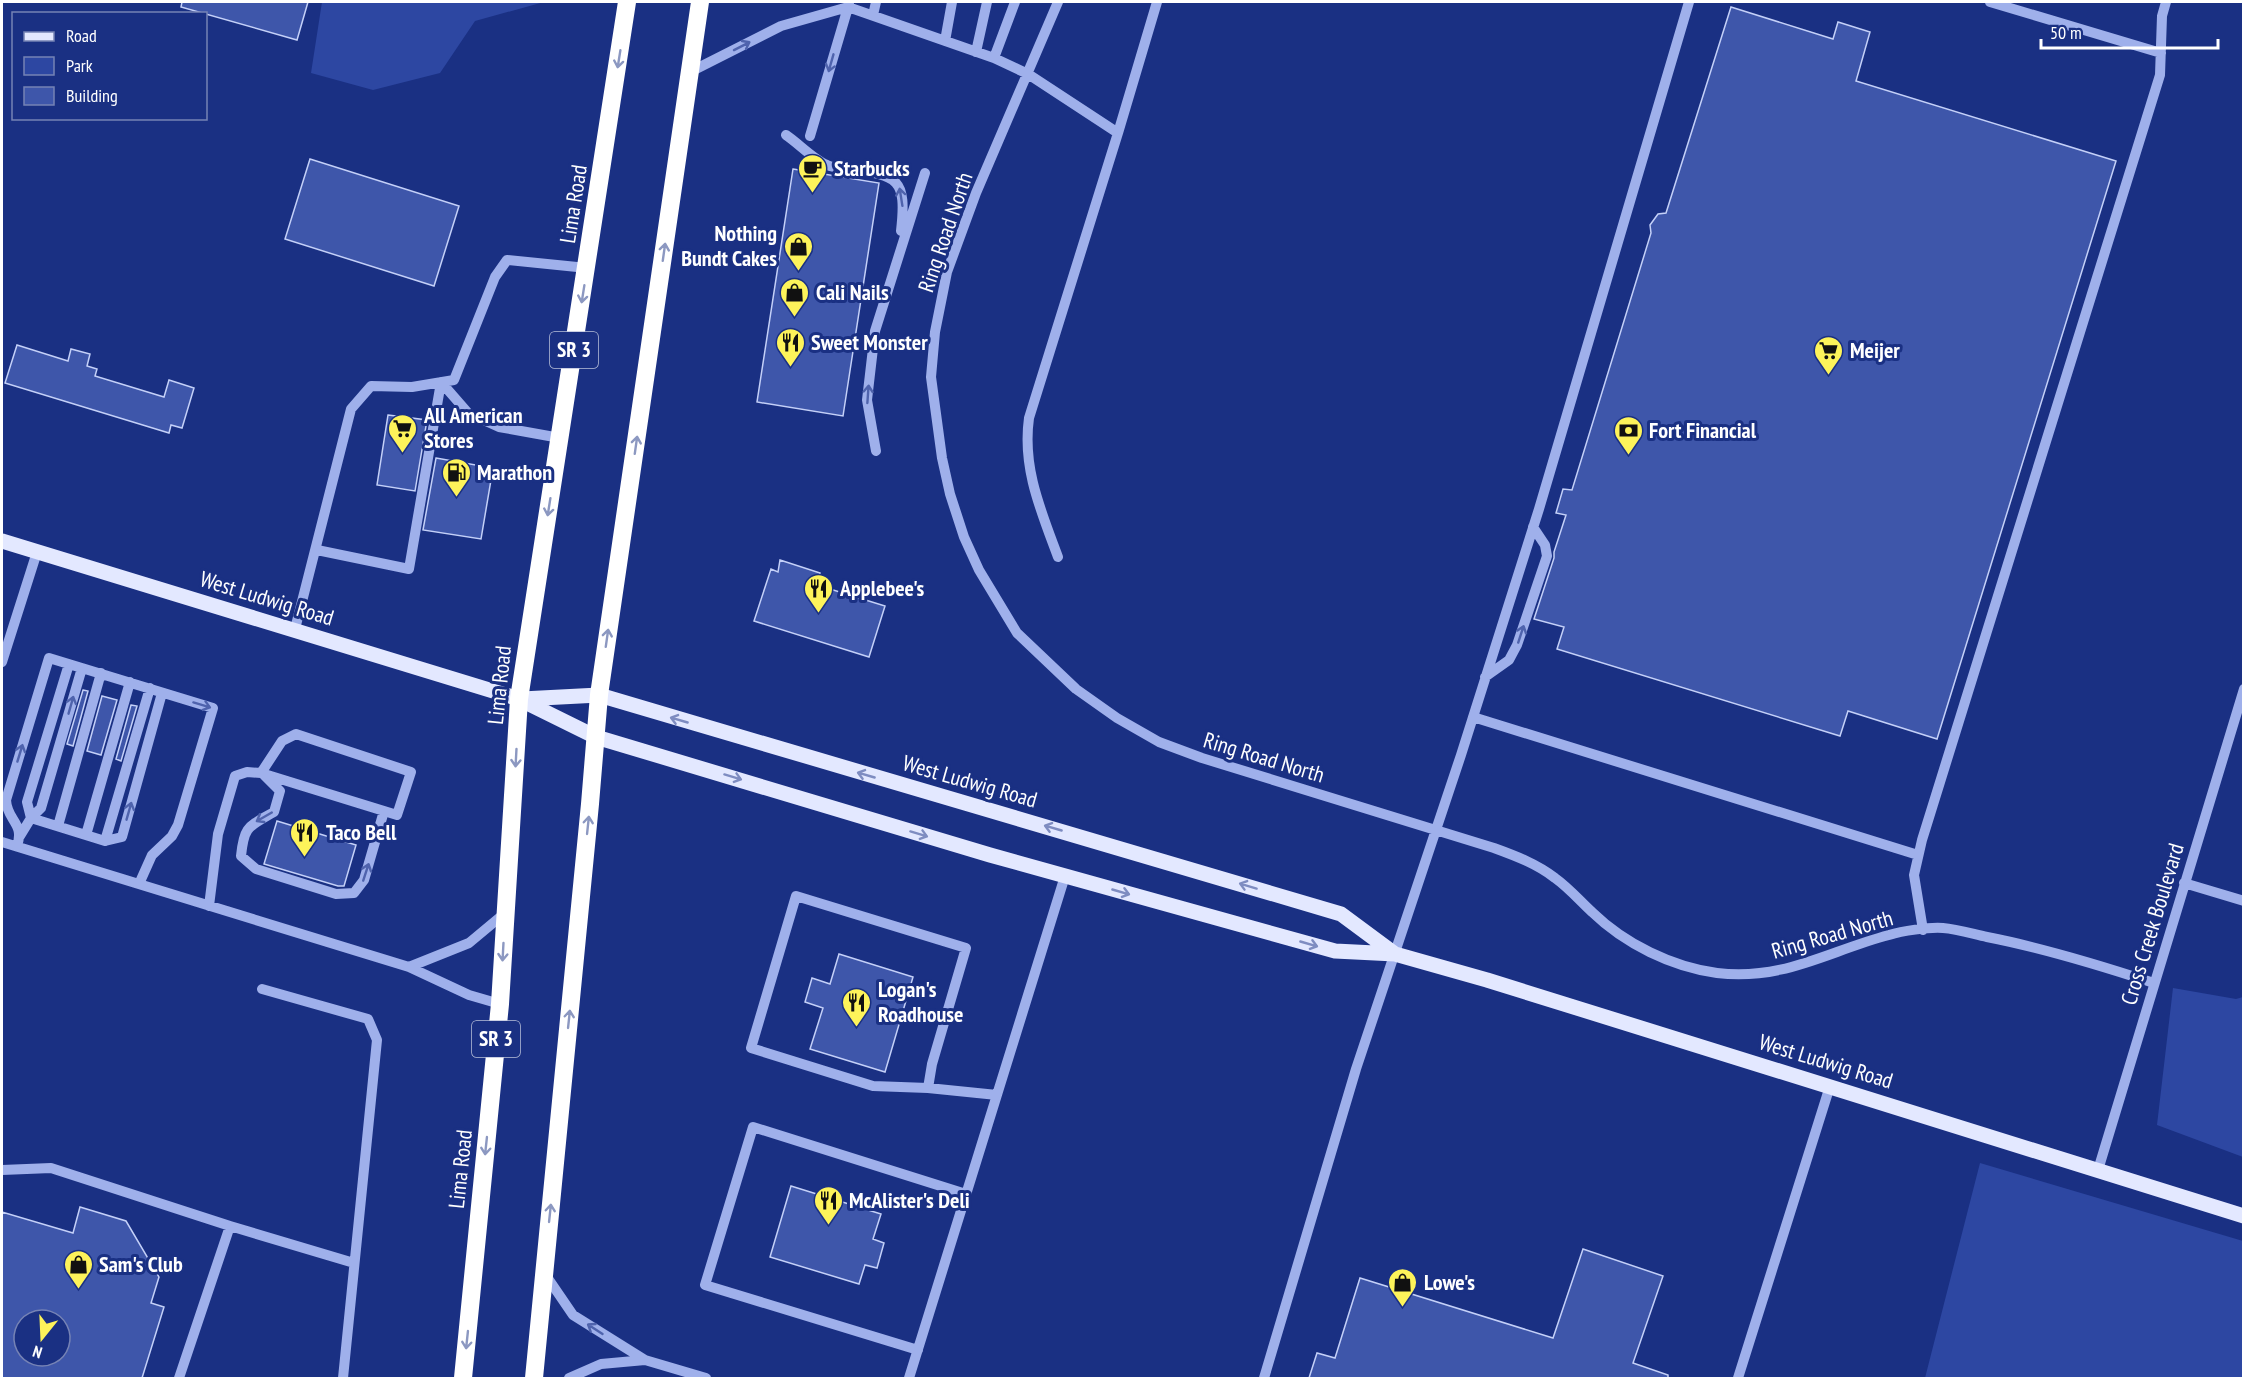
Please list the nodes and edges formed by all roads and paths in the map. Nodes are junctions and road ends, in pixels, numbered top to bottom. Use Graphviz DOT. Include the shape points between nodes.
graph roads {
  1 [pos="627,2"];
  2 [pos="700,2"];
  3 [pos="876,2"];
  4 [pos="952,2"];
  5 [pos="987,2"];
  6 [pos="1015,2"];
  7 [pos="1058,2"];
  8 [pos="1157,2"];
  9 [pos="1689,2"];
  10 [pos="1990,2"];
  11 [pos="2166,2"];
  12 [pos="847,4"];
  13 [pos="873,15"];
  14 [pos="945,41"];
  15 [pos="976,52"];
  16 [pos="2161,53"];
  17 [pos="994,58"];
  18 [pos="690,72"];
  19 [pos="1028,74"];
  20 [pos="1118,133"];
  21 [pos="786,135"];
  22 [pos="810,136"];
  23 [pos="925,172"];
  24 [pos="898,255"];
  25 [pos="587,268"];
  26 [pos="441,382"];
  27 [pos="560,438"];
  28 [pos="876,451"];
  29 [pos="1533,527"];
  30 [pos="2,541"];
  31 [pos="316,550"];
  32 [pos="36,552"];
  33 [pos="1058,557"];
  34 [pos="295,629"];
  35 [pos="2,662"];
  36 [pos="69,664"];
  37 [pos="82,668"];
  38 [pos="100,673"];
  39 [pos="1485,677"];
  40 [pos="130,682"];
  41 [pos="150,688"];
  42 [pos="2244,689"];
  43 [pos="162,693"];
  44 [pos="599,696"];
  45 [pos="519,699"];
  46 [pos="1473,717"];
  47 [pos="596,737"];
  48 [pos="261,773"];
  49 [pos="384,812"];
  50 [pos="31,818"];
  51 [pos="58,826"];
  52 [pos="1436,831"];
  53 [pos="86,835"];
  54 [pos="19,841"];
  55 [pos="105,841"];
  56 [pos="2,842"];
  57 [pos="1918,855"];
  58 [pos="1065,876"];
  59 [pos="2184,883"];
  60 [pos="140,884"];
  61 [pos="2244,901"];
  62 [pos="209,906"];
  63 [pos="505,913"];
  64 [pos="1923,930"];
  65 [pos="1395,954"];
  66 [pos="409,968"];
  67 [pos="2154,983"];
  68 [pos="262,989"];
  69 [pos="500,1004"];
  70 [pos="1830,1086"];
  71 [pos="928,1088"];
  72 [pos="997,1095"];
  73 [pos="2,1170"];
  74 [pos="2098,1170"];
  75 [pos="966,1194"];
  76 [pos="2244,1216"];
  77 [pos="230,1226"];
  78 [pos="354,1263"];
  79 [pos="544,1271"];
  80 [pos="918,1350"];
  81 [pos="645,1360"];
  82 [pos="179,1378"];
  83 [pos="343,1378"];
  84 [pos="463,1378"];
  85 [pos="534,1378"];
  86 [pos="569,1378"];
  87 [pos="706,1378"];
  88 [pos="909,1378"];
  89 [pos="1264,1378"];
  90 [pos="1738,1378"];
  1 -- 25 [label="highway, Lima Road / SR 3, one-way"];
  2 -- 18 [label="highway"];
  3 -- 13 [label="street"];
  4 -- 14 [label="street"];
  5 -- 15 [label="street"];
  6 -- 17 [label="street"];
  7 -- 19 [label="street, Ring Road North"];
  8 -- 20 [label="street"];
  9 -- 29 [label="street"];
  10 -- 16 [label="street"];
  11 -- 16 [label="street"];
  12 -- 13 [label="street"];
  18 -- 12 [label="street, one-way" via="781,26"];
  12 -- 22 [label="street, one-way"];
  13 -- 14 [label="street"];
  14 -- 15 [label="street"];
  15 -- 17 [label="street"];
  16 -- 57 [label="street" via="2160,75"];
  17 -- 19 [label="street"];
  44 -- 18 [label="highway, one-way"];
  19 -- 20 [label="street"];
  19 -- 52 [label="street, Ring Road North" via="976,193 947,272 935,332 931,376 942,458 964,537 979,570 1017,633 1076,689 1125,723 1159,742 1202,758"];
  20 -- 33 [label="street" via="1029,418 1029,473"];
  24 -- 21 [label="street, one-way" via="902,196 893,179 884,174 828,166"];
  23 -- 24 [label="street"];
  28 -- 24 [label="street, one-way" via="867,400 875,331"];
  25 -- 26 [label="street" via="507,260 495,277 454,380"];
  25 -- 27 [label="highway, Lima Road / SR 3, one-way"];
  26 -- 27 [label="street" via="468,413 499,427"];
  26 -- 31 [label="street" via="412,387 372,386 351,409"];
  26 -- 31 [label="street" via="409,569"];
  27 -- 45 [label="highway, Lima Road / SR 3, one-way"];
  29 -- 39 [label="street"];
  39 -- 29 [label="street, one-way" via="1500,669 1517,645 1547,556"];
  30 -- 32 [label="main road, West Ludwig Road"];
  31 -- 34 [label="street"];
  32 -- 34 [label="main road, West Ludwig Road"];
  32 -- 35 [label="street"];
  34 -- 45 [label="main road, West Ludwig Road"];
  36 -- 37 [label="street"];
  36 -- 50 [label="street" via="27,802"];
  54 -- 36 [label="street, one-way" via="17,824 6,811 6,800 49,658"];
  37 -- 38 [label="street"];
  50 -- 37 [label="street, one-way" via="41,807"];
  38 -- 40 [label="street"];
  38 -- 51 [label="street"];
  39 -- 46 [label="street"];
  40 -- 41 [label="street"];
  40 -- 53 [label="street"];
  41 -- 43 [label="street"];
  41 -- 55 [label="street"];
  42 -- 59 [label="street, Cross Creek Boulevard"];
  55 -- 43 [label="street, one-way" via="122,837"];
  43 -- 60 [label="street, one-way" via="213,708 178,825 152,855"];
  44 -- 45 [label="main road, West Ludwig Road"];
  44 -- 47 [label="highway"];
  65 -- 44 [label="main road, West Ludwig Road, one-way" via="1341,914"];
  45 -- 47 [label="main road, West Ludwig Road"];
  45 -- 63 [label="highway, Lima Road / SR 3, one-way"];
  46 -- 52 [label="street"];
  46 -- 57 [label="street"];
  47 -- 58 [label="main road, West Ludwig Road, one-way"];
  79 -- 47 [label="highway, one-way"];
  48 -- 49 [label="street"];
  48 -- 49 [label="street" via="282,741 296,734 411,772 397,815"];
  48 -- 49 [label="street, one-way" via="280,791 274,812 249,826 241,856 267,873 336,894 354,893 364,880"];
  48 -- 62 [label="street" via="235,776 218,834"];
  50 -- 51 [label="street"];
  50 -- 54 [label="street"];
  51 -- 53 [label="street"];
  52 -- 64 [label="street, Ring Road North" via="1528,861 1556,878 1615,931 1654,955 1715,972 1748,975 1795,968 1890,935"];
  52 -- 65 [label="street"];
  53 -- 55 [label="street"];
  54 -- 56 [label="street"];
  54 -- 60 [label="street"];
  57 -- 64 [label="street" via="1914,875"];
  58 -- 65 [label="main road, West Ludwig Road, one-way" via="1335,951"];
  58 -- 72 [label="street"];
  59 -- 61 [label="street"];
  59 -- 67 [label="street, Cross Creek Boulevard"];
  60 -- 62 [label="street"];
  62 -- 66 [label="street"];
  63 -- 66 [label="street" via="469,943"];
  63 -- 69 [label="highway, Lima Road / SR 3, one-way"];
  64 -- 67 [label="street, Ring Road North" via="1942,928 2008,941"];
  65 -- 70 [label="main road, West Ludwig Road"];
  65 -- 89 [label="street" via="1356,1068"];
  66 -- 69 [label="street" via="469,995"];
  67 -- 74 [label="street, Cross Creek Boulevard"];
  68 -- 78 [label="street" via="368,1019 377,1040"];
  69 -- 84 [label="highway, Lima Road / SR 3, one-way"];
  70 -- 74 [label="main road, West Ludwig Road"];
  70 -- 90 [label="street"];
  71 -- 71 [label="street" via="966,948 796,896 751,1048 873,1086"];
  71 -- 72 [label="street"];
  72 -- 75 [label="street"];
  73 -- 77 [label="street" via="51,1168"];
  74 -- 76 [label="main road, West Ludwig Road"];
  75 -- 80 [label="street"];
  75 -- 80 [label="street" via="753,1127 705,1285"];
  77 -- 78 [label="street"];
  77 -- 82 [label="street"];
  78 -- 83 [label="street"];
  81 -- 79 [label="street, one-way" via="573,1315"];
  79 -- 85 [label="highway"];
  80 -- 88 [label="street"];
  81 -- 86 [label="street" via="601,1364"];
  81 -- 87 [label="street"];
}
